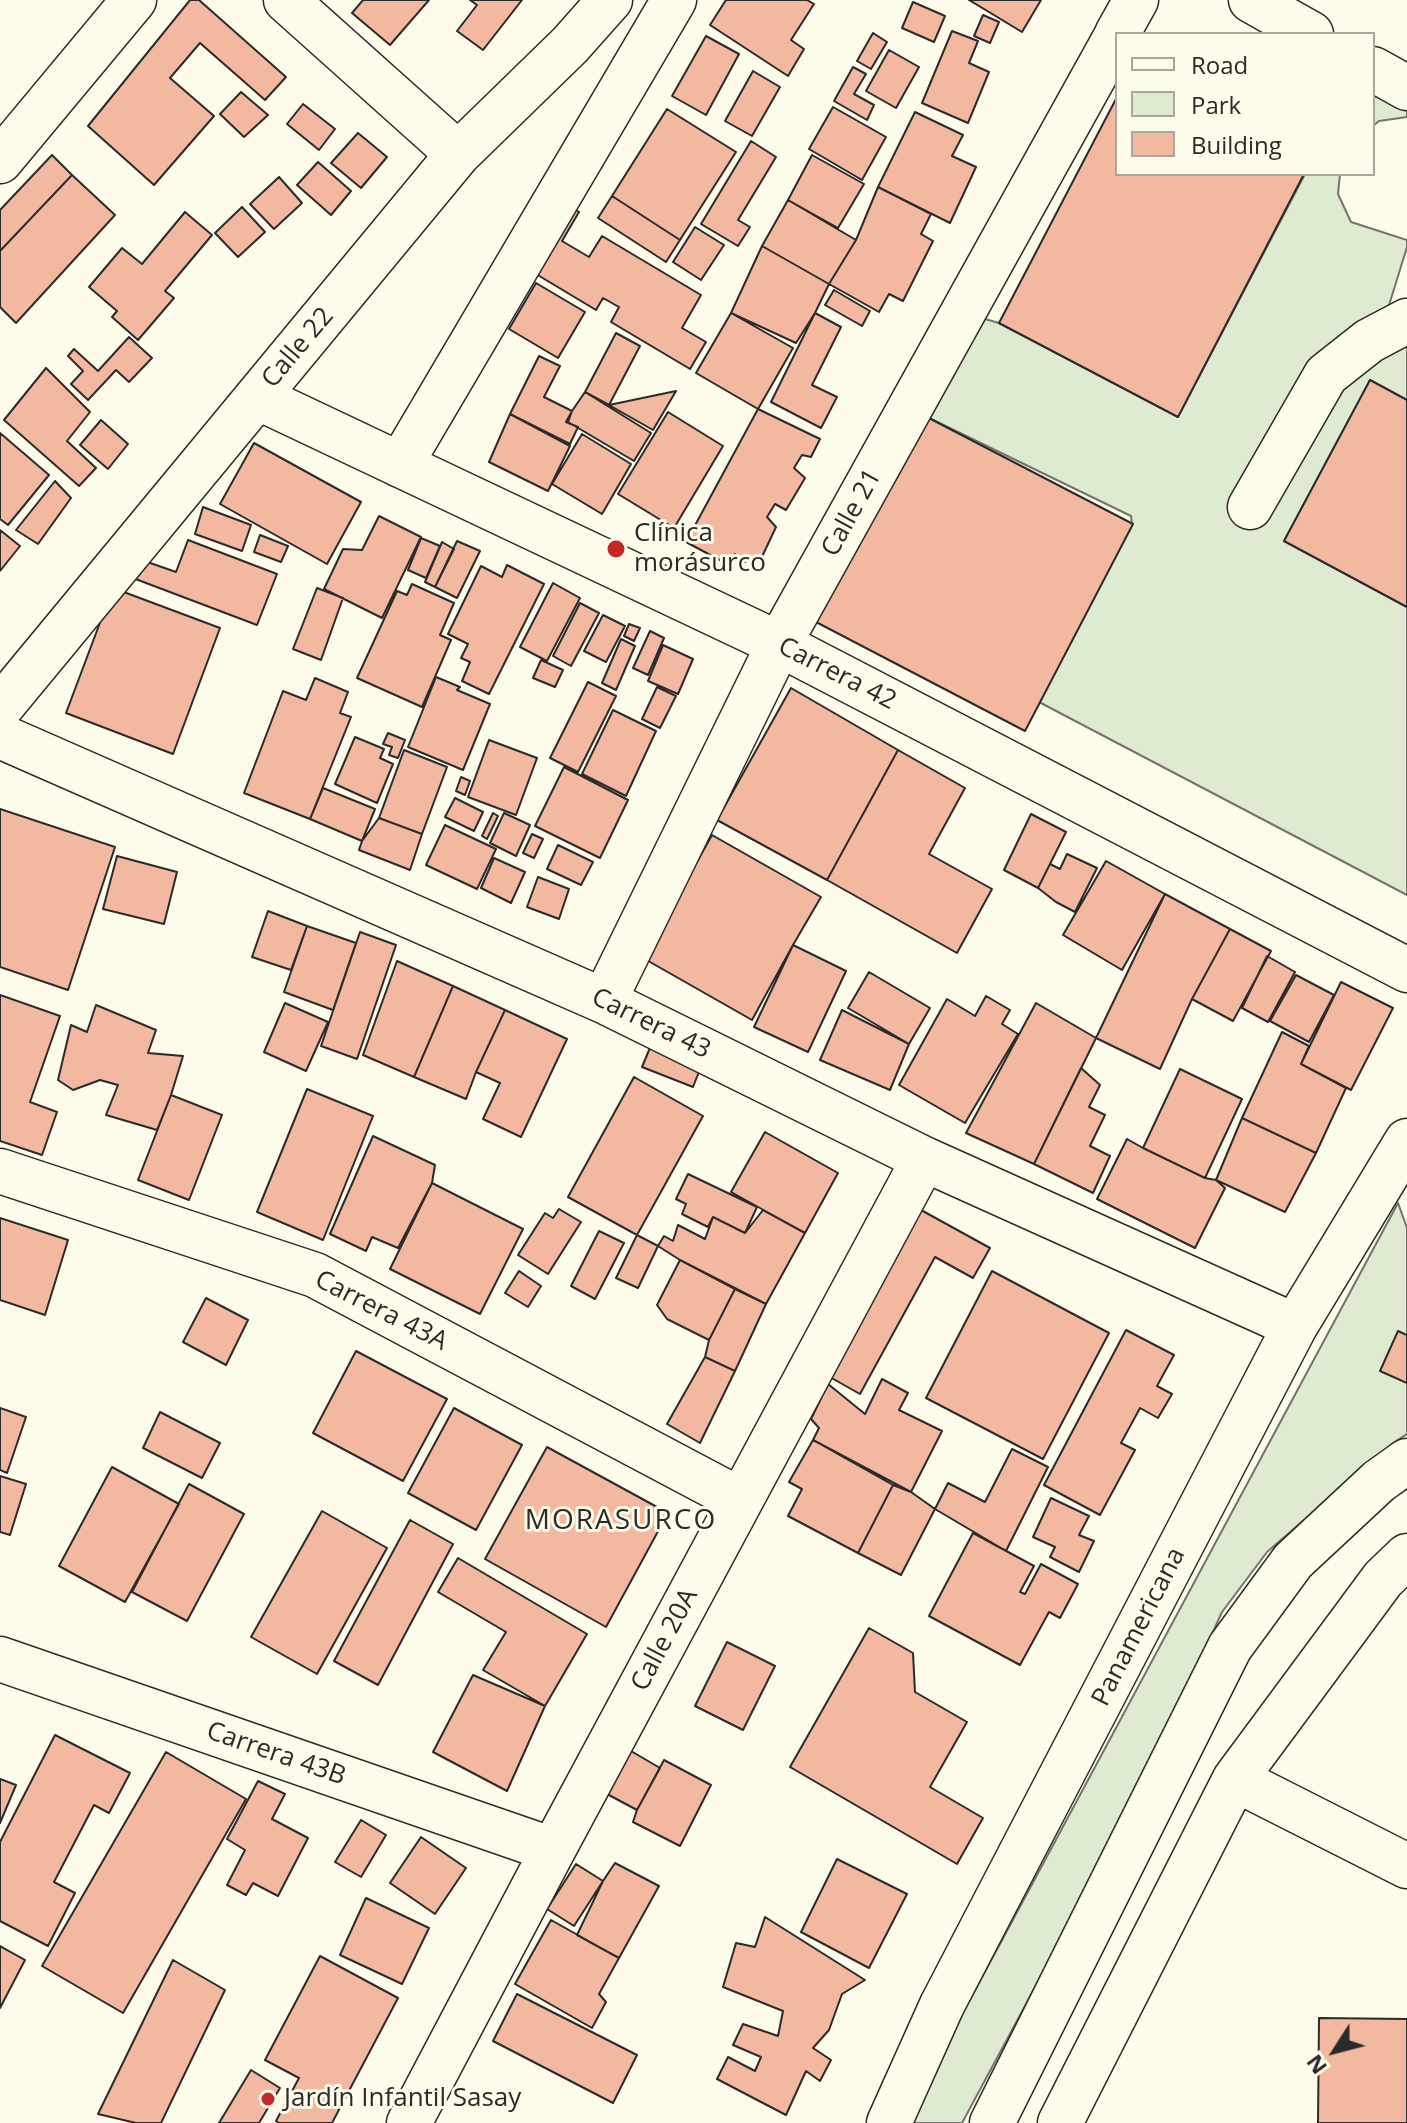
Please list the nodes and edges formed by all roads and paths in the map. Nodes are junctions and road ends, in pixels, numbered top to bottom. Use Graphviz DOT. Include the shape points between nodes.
graph roads {
  1 [pos="134,0"];
  2 [pos="286,0"];
  3 [pos="610,0"];
  4 [pos="674,0"];
  5 [pos="1136,0"];
  6 [pos="1251,0"];
  7 [pos="1118,32"];
  8 [pos="1307,32"];
  9 [pos="1115,38"];
  10 [pos="1375,70"];
  11 [pos="1407,88"];
  12 [pos="458,154"];
  13 [pos="0,161"];
  14 [pos="1407,321"];
  15 [pos="257,397"];
  16 [pos="400,465"];
  17 [pos="1250,507"];
  18 [pos="779,644"];
  19 [pos="0,708"];
  20 [pos="0,736"];
  21 [pos="1407,970"];
  22 [pos="604,1001"];
  23 [pos="1407,1141"];
  24 [pos="924,1159"];
  25 [pos="0,1171"];
  26 [pos="1295,1326"];
  27 [pos="1407,1461"];
  28 [pos="740,1500"];
  29 [pos="1407,1556"];
  30 [pos="0,1659"];
  31 [pos="1235,1779"];
  32 [pos="553,1850"];
  33 [pos="1407,1866"];
  34 [pos="1027,2054"];
  35 [pos="1083,2082"];
  36 [pos="409,2123"];
  37 [pos="889,2123"];
  38 [pos="992,2123"];
  39 [pos="1060,2123"];
  1 -- 13 [label="street"];
  2 -- 12 [label="street"];
  3 -- 12 [label="street, Calle 22"];
  4 -- 16 [label="street"];
  5 -- 7 [label="street, Calle 21"];
  6 -- 8 [label="street"];
  9 -- 18 [label="street, Calle 21"];
  10 -- 11 [label="street"];
  12 -- 15 [label="street, Calle 22"];
  14 -- 17 [label="street" via="1369,341 1326,375"];
  15 -- 16 [label="street, Carrera 42"];
  15 -- 19 [label="street, Calle 22"];
  16 -- 18 [label="street, Carrera 42"];
  18 -- 21 [label="street, Carrera 42"];
  18 -- 22 [label="street, Calle 21"];
  20 -- 22 [label="street, Carrera 43"];
  22 -- 24 [label="street, Carrera 43"];
  23 -- 26 [label="street, Panamericana"];
  24 -- 26 [label="street, Carrera 43"];
  24 -- 28 [label="street, Calle 20A"];
  25 -- 28 [label="street, Carrera 43A" via="315,1275"];
  26 -- 37 [label="street, Panamericana" via="942,2005"];
  27 -- 34 [label="street" via="1293,1561 1230,1647"];
  28 -- 32 [label="street, Calle 20A"];
  29 -- 31 [label="street" via="1383,1579"];
  30 -- 32 [label="street, Carrera 43B"];
  31 -- 33 [label="street"];
  31 -- 35 [label="street"];
  32 -- 36 [label="street, Calle 20A"];
  34 -- 35 [label="street"];
  34 -- 38 [label="street"];
  35 -- 39 [label="street"];
}
